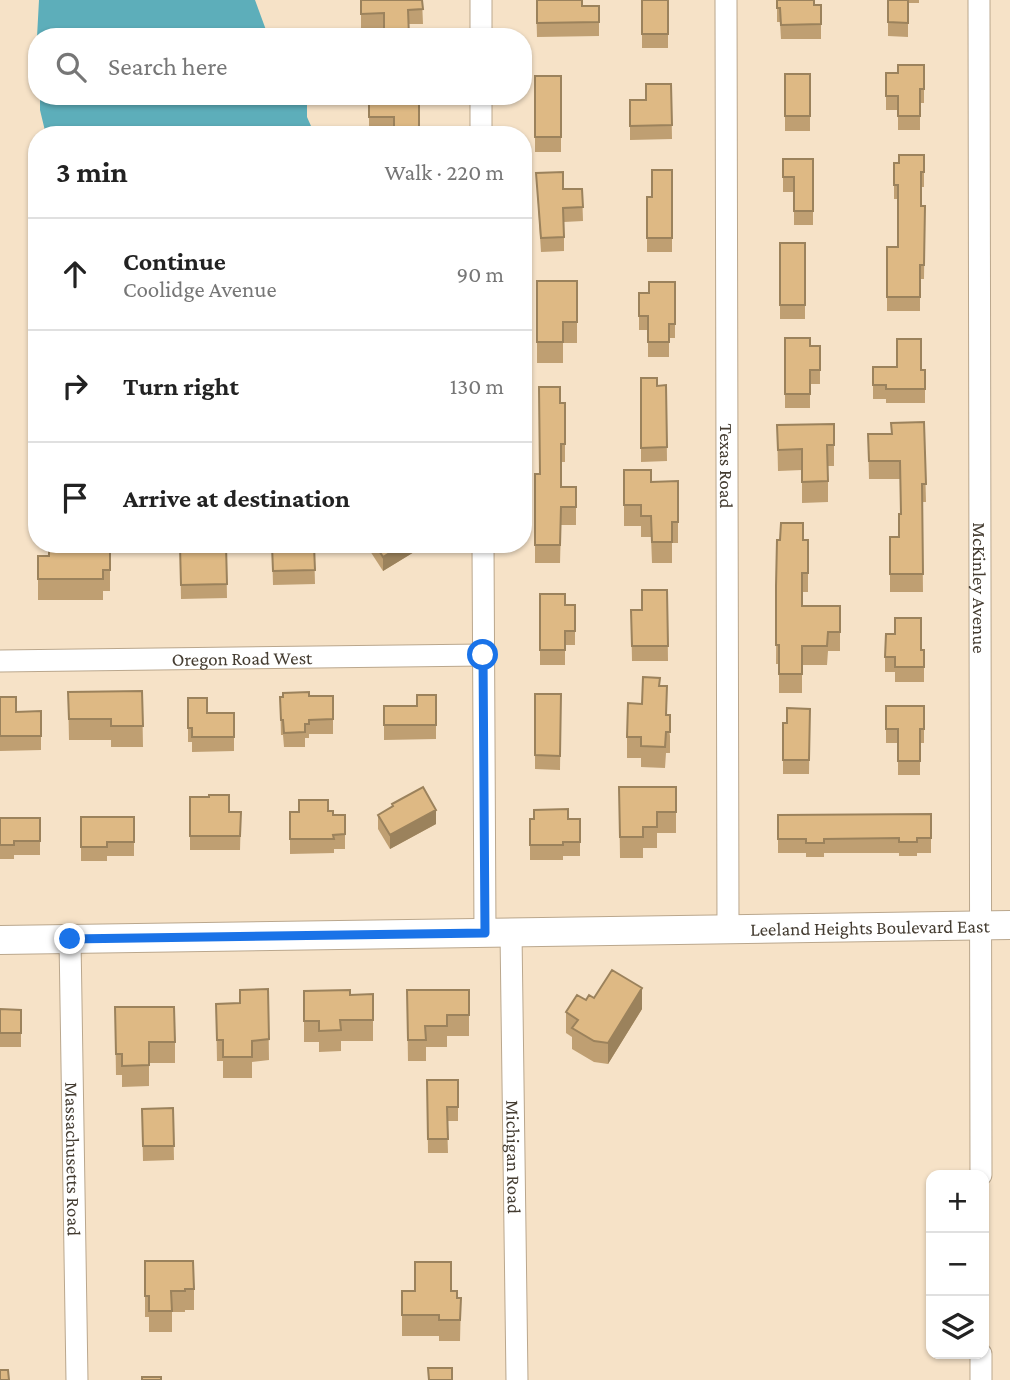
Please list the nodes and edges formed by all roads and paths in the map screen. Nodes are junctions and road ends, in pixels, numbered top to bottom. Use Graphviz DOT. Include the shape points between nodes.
graph roads {
  1 [pos="481,0"];
  2 [pos="726,0"];
  3 [pos="979,0"];
  4 [pos="481,28"];
  5 [pos="481,105"];
  6 [pos="481,126"];
  7 [pos="483,553"];
  8 [pos="483,655"];
  9 [pos="0,661"];
  10 [pos="980,925"];
  11 [pos="1010,925"];
  12 [pos="728,930"];
  13 [pos="498,933"];
  14 [pos="70,939"];
  15 [pos="0,940"];
  16 [pos="981,1170"];
  17 [pos="981,1359"];
  18 [pos="76,1380"];
  19 [pos="517,1380"];
  20 [pos="981,1380"];
  1 -- 4 [label="street"];
  2 -- 12 [label="street, Texas Road"];
  3 -- 10 [label="street, McKinley Avenue"];
  5 -- 6 [label="street"];
  7 -- 8 [label="street, Michigan Road"];
  8 -- 9 [label="street, Oregon Road West"];
  8 -- 13 [label="street, Michigan Road"];
  10 -- 11 [label="main road, Leeland Heights Boulevard East"];
  10 -- 12 [label="main road, Leeland Heights Boulevard East"];
  10 -- 16 [label="street, McKinley Avenue"];
  12 -- 13 [label="main road, Leeland Heights Boulevard East"];
  13 -- 14 [label="main road, Leeland Heights Boulevard East"];
  13 -- 19 [label="street, Michigan Road"];
  14 -- 15 [label="main road, Leeland Heights Boulevard East"];
  14 -- 18 [label="street, Massachusetts Road"];
  17 -- 20 [label="street"];
}
